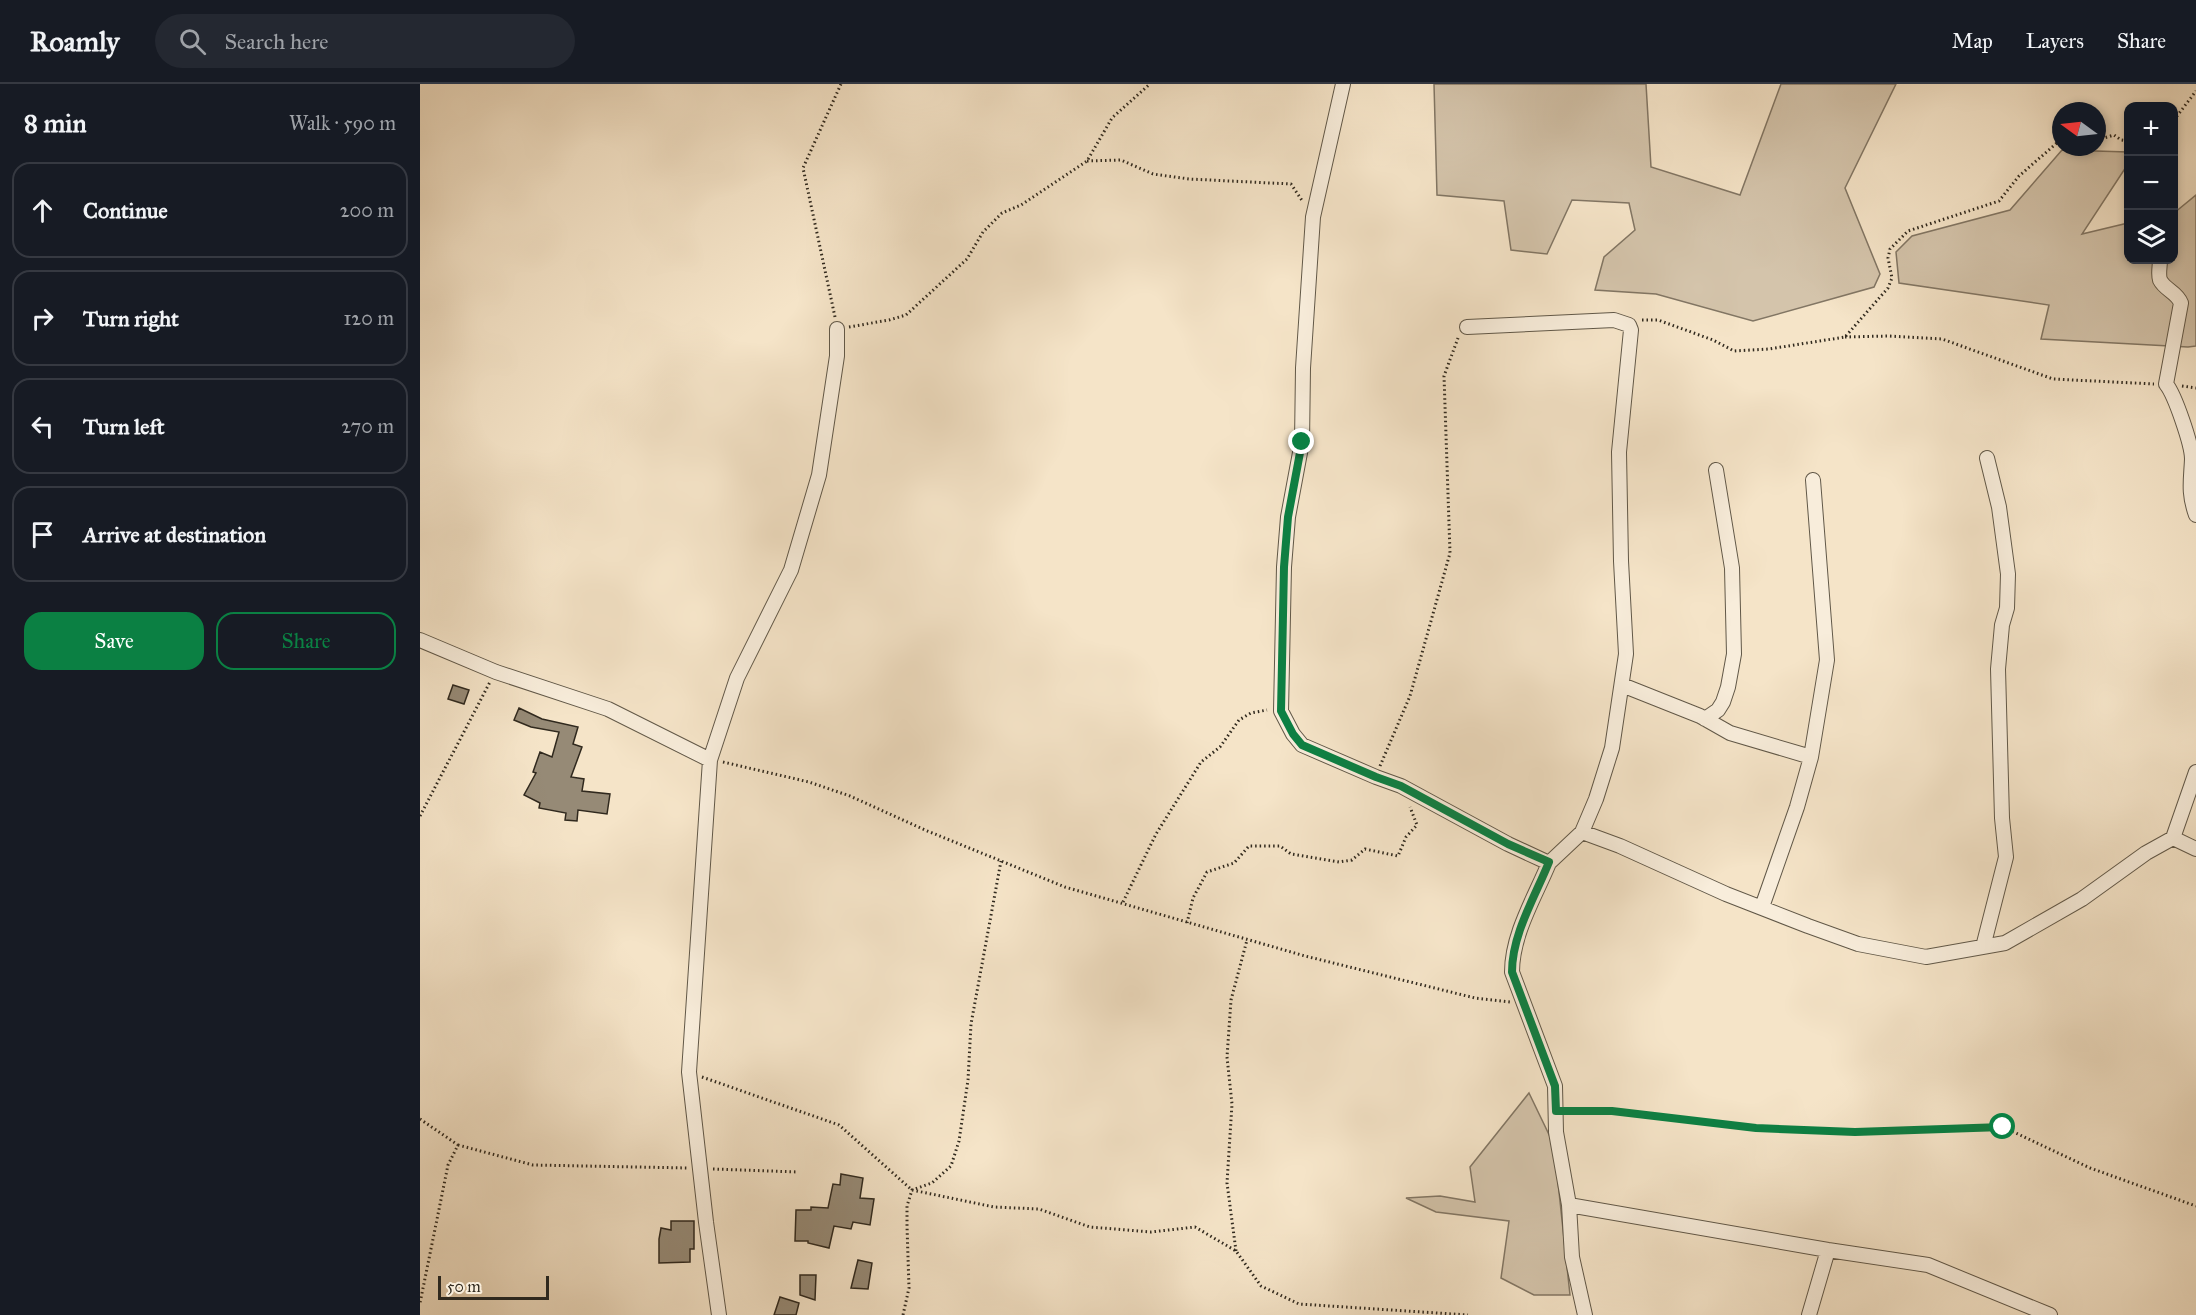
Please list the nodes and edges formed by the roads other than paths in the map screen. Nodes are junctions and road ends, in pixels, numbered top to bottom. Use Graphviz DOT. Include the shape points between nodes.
graph roads {
  1 [pos="1342,84"];
  2 [pos="2160,264"];
  3 [pos="1467,327"];
  4 [pos="837,329"];
  5 [pos="1987,458"];
  6 [pos="1716,470"];
  7 [pos="1813,480"];
  8 [pos="2196,515"];
  9 [pos="420,640"];
  10 [pos="1622,685"];
  11 [pos="1705,719"];
  12 [pos="1811,757"];
  13 [pos="710,760"];
  14 [pos="2196,772"];
  15 [pos="1582,832"];
  16 [pos="2173,838"];
  17 [pos="2196,849"];
  18 [pos="1549,862"];
  19 [pos="1762,907"];
  20 [pos="1983,947"];
  21 [pos="1569,1205"];
  22 [pos="1828,1250"];
  23 [pos="719,1315"];
  24 [pos="1585,1315"];
  25 [pos="1809,1315"];
  26 [pos="2050,1315"];
  1 -- 18 [label="street" via="1313,217 1302,442 1288,517 1284,567 1281,711 1302,745 1401,786"];
  2 -- 8 [label="street" via="2159,278 2181,303 2166,384 2188,438 2192,458 2190,496"];
  3 -- 10 [label="street" via="1621,321 1629,325 1619,452 1626,654"];
  4 -- 13 [label="street" via="837,356 819,475 791,570 737,678"];
  5 -- 20 [label="street" via="1999,507 2008,574 1998,669 2006,857"];
  6 -- 11 [label="street" via="1732,568 1734,654 1723,702"];
  7 -- 12 [label="street" via="1827,660"];
  9 -- 13 [label="street" via="496,672 608,709"];
  10 -- 11 [label="street"];
  10 -- 15 [label="street" via="1612,748"];
  11 -- 12 [label="street" via="1730,732"];
  12 -- 19 [label="street"];
  13 -- 23 [label="street" via="689,1072"];
  14 -- 16 [label="street"];
  15 -- 18 [label="street"];
  15 -- 19 [label="street"];
  16 -- 17 [label="street"];
  16 -- 20 [label="street" via="2005,943"];
  18 -- 21 [label="street" via="1516,942 1512,972 1555,1086 1556,1132"];
  19 -- 20 [label="street" via="1857,944 1926,957"];
  21 -- 22 [label="street"];
  21 -- 24 [label="street" via="1572,1257"];
  22 -- 25 [label="street"];
  22 -- 26 [label="street" via="1928,1265"];
}
